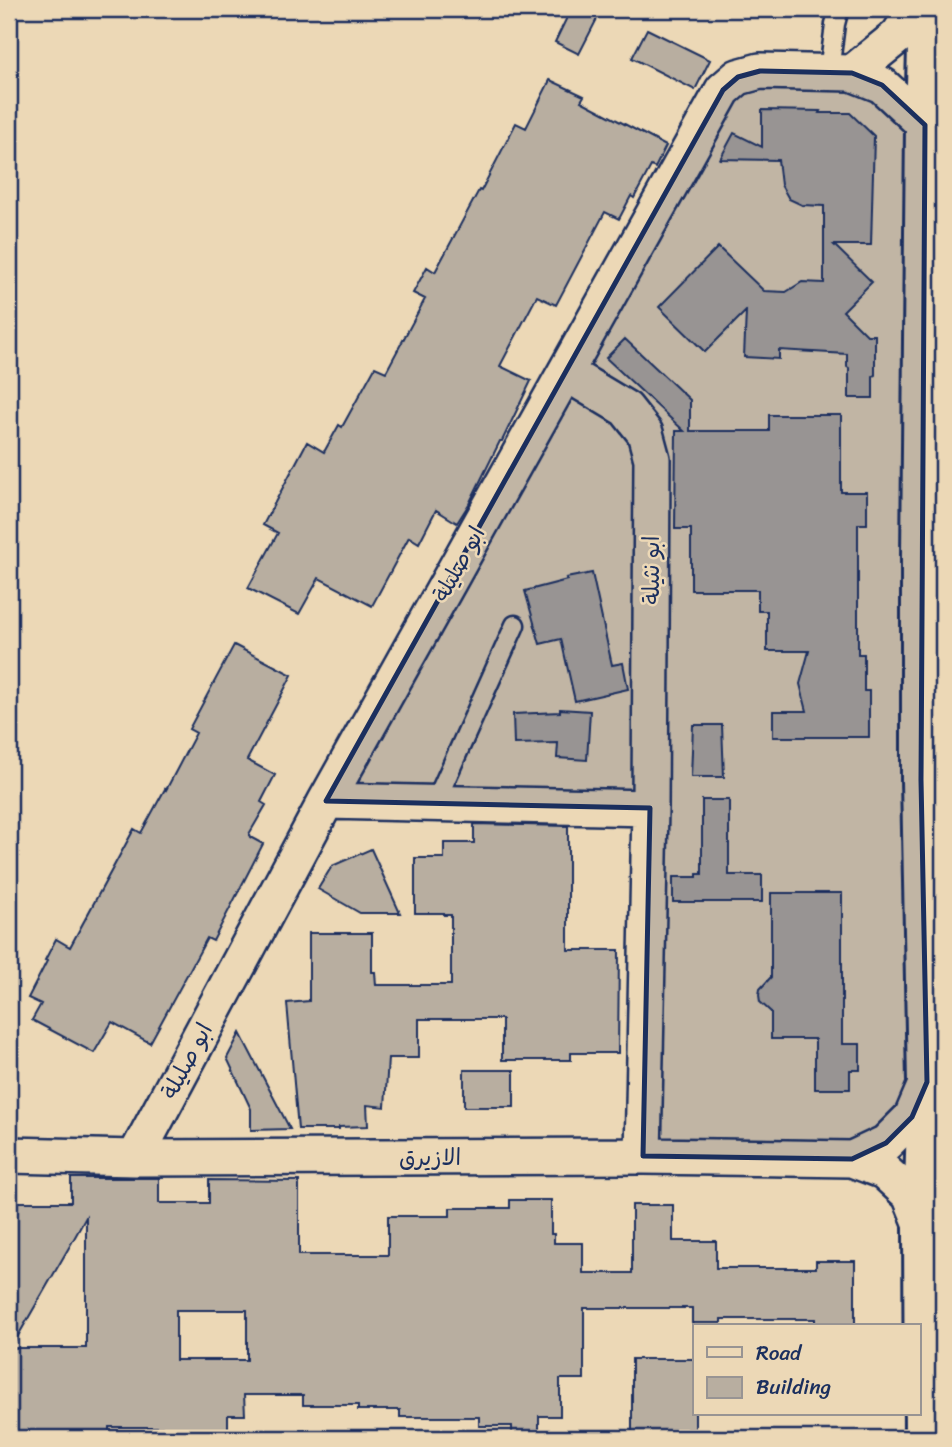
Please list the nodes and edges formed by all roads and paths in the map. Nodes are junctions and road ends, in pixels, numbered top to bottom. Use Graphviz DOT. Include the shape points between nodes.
graph roads {
  1 [pos="839,9"];
  2 [pos="915,9"];
  3 [pos="928,9"];
  4 [pos="841,72"];
  5 [pos="925,125"];
  6 [pos="566,373"];
  7 [pos="515,625"];
  8 [pos="326,801"];
  9 [pos="435,803"];
  10 [pos="650,808"];
  11 [pos="927,1082"];
  12 [pos="9,1156"];
  13 [pos="643,1156"];
  14 [pos="135,1158"];
  15 [pos="852,1159"];
  16 [pos="923,1227"];
  17 [pos="924,1438"];
  1 -- 4 [label="lane" via="835,24"];
  2 -- 4 [label="street" via="899,35"];
  3 -- 5 [label="street"];
  4 -- 5 [label="street, ابو صليلة" via="882,85"];
  4 -- 6 [label="street, ابو صليلة" via="760,71 738,77 723,90"];
  5 -- 11 [label="street" via="921,779"];
  6 -- 8 [label="street, ابو صليلة"];
  6 -- 10 [label="street, ابو نثيلة" via="626,409 645,432 652,459"];
  7 -- 9 [label="lane"];
  8 -- 9 [label="street"];
  8 -- 14 [label="street, ابو صليلة"];
  9 -- 10 [label="street"];
  10 -- 13 [label="street, ابو نثيلة"];
  11 -- 15 [label="street, الازيرق" via="904,1125 886,1143"];
  11 -- 16 [label="street"];
  12 -- 14 [label="street, الازيرق"];
  13 -- 14 [label="street, الازيرق"];
  13 -- 15 [label="street, الازيرق"];
  15 -- 16 [label="street, الازيرق" via="884,1171 910,1195"];
  16 -- 17 [label="street"];
}
